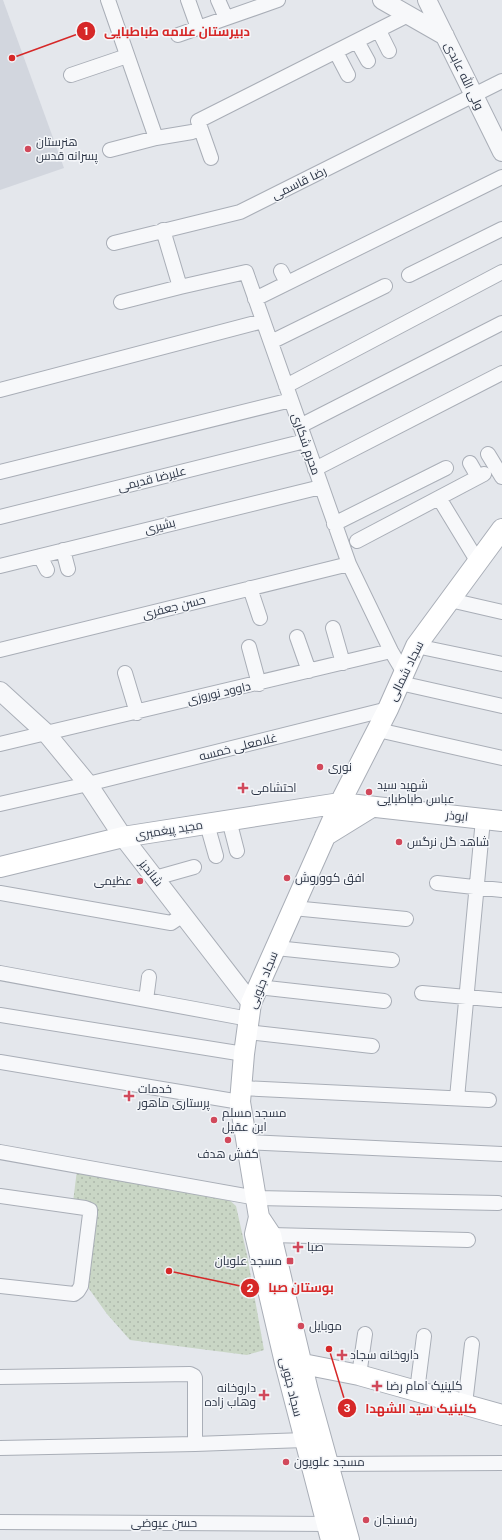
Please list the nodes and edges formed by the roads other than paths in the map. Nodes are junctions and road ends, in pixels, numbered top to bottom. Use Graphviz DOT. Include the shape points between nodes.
graph roads {
  1 [pos="108,0"];
  2 [pos="188,0"];
  3 [pos="218,0"];
  4 [pos="278,0"];
  5 [pos="429,1"];
  6 [pos="395,7"];
  7 [pos="226,18"];
  8 [pos="198,28"];
  9 [pos="379,30"];
  10 [pos="178,35"];
  11 [pos="445,36"];
  12 [pos="357,41"];
  13 [pos="389,51"];
  14 [pos="336,52"];
  15 [pos="127,56"];
  16 [pos="368,61"];
  17 [pos="348,75"];
  18 [pos="71,76"];
  19 [pos="502,81"];
  20 [pos="474,96"];
  21 [pos="195,126"];
  22 [pos="156,138"];
  23 [pos="110,150"];
  24 [pos="502,152"];
  25 [pos="211,158"];
  26 [pos="502,177"];
  27 [pos="502,229"];
  28 [pos="163,230"];
  29 [pos="114,243"];
  30 [pos="502,272"];
  31 [pos="409,275"];
  32 [pos="385,286"];
  33 [pos="180,287"];
  34 [pos="255,299"];
  35 [pos="121,302"];
  36 [pos="263,321"];
  37 [pos="502,323"];
  38 [pos="271,342"];
  39 [pos="502,373"];
  40 [pos="286,386"];
  41 [pos="0,390"];
  42 [pos="291,400"];
  43 [pos="300,426"];
  44 [pos="305,441"];
  45 [pos="488,454"];
  46 [pos="470,463"];
  47 [pos="446,468"];
  48 [pos="314,469"];
  49 [pos="0,472"];
  50 [pos="502,477"];
  51 [pos="321,487"];
  52 [pos="439,498"];
  53 [pos="0,517"];
  54 [pos="334,524"];
  55 [pos="502,529"];
  56 [pos="357,541"];
  57 [pos="496,546"];
  58 [pos="63,550"];
  59 [pos="40,556"];
  60 [pos="478,562"];
  61 [pos="349,564"];
  62 [pos="0,566"];
  63 [pos="68,569"];
  64 [pos="47,570"];
  65 [pos="250,588"];
  66 [pos="450,600"];
  67 [pos="502,612"];
  68 [pos="260,618"];
  69 [pos="333,628"];
  70 [pos="297,637"];
  71 [pos="416,646"];
  72 [pos="249,647"];
  73 [pos="0,650"];
  74 [pos="391,651"];
  75 [pos="343,663"];
  76 [pos="502,664"];
  77 [pos="309,671"];
  78 [pos="125,674"];
  79 [pos="402,678"];
  80 [pos="259,684"];
  81 [pos="1,693"];
  82 [pos="502,706"];
  83 [pos="388,709"];
  84 [pos="137,713"];
  85 [pos="378,730"];
  86 [pos="46,733"];
  87 [pos="0,744"];
  88 [pos="502,758"];
  89 [pos="88,784"];
  90 [pos="340,803"];
  91 [pos="0,804"];
  92 [pos="372,806"];
  93 [pos="229,820"];
  94 [pos="492,820"];
  95 [pos="207,824"];
  96 [pos="325,836"];
  97 [pos="123,837"];
  98 [pos="237,851"];
  99 [pos="216,856"];
  100 [pos="0,867"];
  101 [pos="194,867"];
  102 [pos="155,878"];
  103 [pos="437,883"];
  104 [pos="476,888"];
  105 [pos="502,890"];
  106 [pos="0,893"];
  107 [pos="293,908"];
  108 [pos="183,915"];
  109 [pos="406,919"];
  110 [pos="276,948"];
  111 [pos="392,960"];
  112 [pos="0,973"];
  113 [pos="149,977"];
  114 [pos="422,993"];
  115 [pos="466,997"];
  116 [pos="146,1000"];
  117 [pos="500,1000"];
  118 [pos="384,1001"];
  119 [pos="251,1010"];
  120 [pos="0,1015"];
  121 [pos="372,1046"];
  122 [pos="244,1054"];
  123 [pos="0,1062"];
  124 [pos="240,1095"];
  125 [pos="457,1098"];
  126 [pos="489,1100"];
  127 [pos="246,1142"];
  128 [pos="0,1152"];
  129 [pos="502,1154"];
  130 [pos="0,1196"];
  131 [pos="498,1204"];
  132 [pos="261,1221"];
  133 [pos="468,1240"];
  134 [pos="0,1286"];
  135 [pos="365,1334"];
  136 [pos="424,1336"];
  137 [pos="472,1344"];
  138 [pos="294,1366"];
  139 [pos="350,1373"];
  140 [pos="0,1377"];
  141 [pos="417,1391"];
  142 [pos="311,1399"];
  143 [pos="465,1404"];
  144 [pos="502,1414"];
  145 [pos="305,1440"];
  146 [pos="195,1444"];
  147 [pos="0,1448"];
  148 [pos="502,1463"];
  149 [pos="328,1464"];
  150 [pos="335,1519"];
  151 [pos="0,1522"];
  152 [pos="350,1540"];
  1 -- 15 [label="street"];
  2 -- 8 [label="street"];
  3 -- 7 [label="street"];
  4 -- 7 [label="street"];
  5 -- 6 [label="street"];
  5 -- 11 [label="street, ولی الله عابدی"];
  6 -- 9 [label="street"];
  6 -- 11 [label="street"];
  7 -- 8 [label="street"];
  8 -- 10 [label="street"];
  9 -- 12 [label="street"];
  9 -- 13 [label="street"];
  11 -- 20 [label="street, ولی الله عابدی"];
  12 -- 14 [label="street"];
  12 -- 16 [label="street"];
  14 -- 17 [label="street"];
  14 -- 21 [label="street"];
  15 -- 18 [label="street"];
  15 -- 22 [label="street"];
  19 -- 20 [label="street, رضا قاسمی"];
  20 -- 24 [label="street, ولی الله عابدی"];
  20 -- 28 [label="street, رضا قاسمی" via="240,212"];
  21 -- 22 [label="street"];
  21 -- 25 [label="street"];
  22 -- 23 [label="street"];
  26 -- 34 [label="street" via="284,277"];
  27 -- 31 [label="street"];
  28 -- 29 [label="street, رضا قاسمی"];
  28 -- 33 [label="street"];
  30 -- 40 [label="street"];
  32 -- 38 [label="street"];
  33 -- 34 [label="street, محرم شکاری" via="246,272"];
  33 -- 35 [label="street, محرم شکاری"];
  34 -- 36 [label="street, محرم شکاری"];
  36 -- 38 [label="street, محرم شکاری"];
  36 -- 41 [label="street"];
  37 -- 43 [label="street"];
  38 -- 40 [label="street, محرم شکاری"];
  39 -- 48 [label="street"];
  40 -- 42 [label="street, محرم شکاری"];
  42 -- 43 [label="street, محرم شکاری"];
  42 -- 49 [label="street"];
  43 -- 44 [label="street, محرم شکاری"];
  44 -- 48 [label="street, محرم شکاری"];
  44 -- 53 [label="street, علیرضا قدیمی"];
  45 -- 50 [label="street"];
  46 -- 52 [label="street" via="481,476"];
  47 -- 54 [label="street"];
  48 -- 51 [label="street, محرم شکاری"];
  51 -- 54 [label="street, محرم شکاری"];
  51 -- 58 [label="street, بشیری"];
  52 -- 56 [label="street"];
  52 -- 60 [label="street"];
  54 -- 61 [label="street, محرم شکاری"];
  55 -- 57 [label="main road, سجاد شمالی"];
  57 -- 60 [label="main road, سجاد شمالی"];
  58 -- 59 [label="street, بشیری"];
  58 -- 63 [label="street"];
  59 -- 62 [label="street, بشیری"];
  59 -- 64 [label="street"];
  60 -- 66 [label="main road, سجاد شمالی"];
  61 -- 65 [label="street, حسن جعفری"];
  61 -- 74 [label="street, محرم شکاری"];
  65 -- 68 [label="street"];
  65 -- 73 [label="street, حسن جعفری"];
  66 -- 67 [label="street"];
  66 -- 71 [label="main road, سجاد شمالی"];
  69 -- 75 [label="street"];
  70 -- 77 [label="street"];
  71 -- 76 [label="street"];
  71 -- 79 [label="main road, سجاد شمالی"];
  72 -- 80 [label="street"];
  74 -- 75 [label="street, داوود نوروزی"];
  74 -- 79 [label="street, محرم شکاری"];
  75 -- 77 [label="street, داوود نوروزی"];
  77 -- 80 [label="street, داوود نوروزی"];
  78 -- 84 [label="street"];
  79 -- 82 [label="street"];
  79 -- 83 [label="main road, سجاد شمالی"];
  80 -- 84 [label="street, داوود نوروزی"];
  81 -- 86 [label="street, شاندیز"];
  83 -- 85 [label="main road, سجاد شمالی"];
  83 -- 89 [label="street, غلامعلی خمسه"];
  84 -- 86 [label="street, داوود نوروزی"];
  85 -- 88 [label="street"];
  85 -- 90 [label="main road, سجاد شمالی"];
  86 -- 87 [label="street, داوود نوروزی"];
  86 -- 89 [label="street, شاندیز"];
  89 -- 91 [label="street, غلامعلی خمسه"];
  89 -- 97 [label="street, شاندیز"];
  90 -- 92 [label="main road, ابوذر"];
  90 -- 93 [label="main road, مجید پیغمبری"];
  90 -- 96 [label="main road, سجاد جنوبی"];
  92 -- 94 [label="main road, ابوذر"];
  92 -- 96 [label="main road"];
  93 -- 95 [label="main road, مجید پیغمبری"];
  93 -- 98 [label="street"];
  94 -- 104 [label="street"];
  95 -- 97 [label="main road, مجید پیغمبری"];
  95 -- 99 [label="street"];
  96 -- 107 [label="main road, سجاد جنوبی"];
  97 -- 100 [label="main road, مجید پیغمبری"];
  97 -- 102 [label="street, شاندیز"];
  101 -- 102 [label="street"];
  102 -- 108 [label="street, شاندیز"];
  103 -- 104 [label="street"];
  104 -- 105 [label="street"];
  104 -- 115 [label="street"];
  106 -- 108 [label="street" via="171,924"];
  107 -- 109 [label="street"];
  107 -- 110 [label="main road, سجاد جنوبی"];
  108 -- 119 [label="street, شاندیز"];
  110 -- 111 [label="street"];
  110 -- 119 [label="main road, سجاد جنوبی"];
  112 -- 116 [label="street"];
  113 -- 116 [label="street"];
  114 -- 115 [label="street"];
  115 -- 117 [label="street"];
  115 -- 125 [label="street"];
  116 -- 119 [label="street"];
  118 -- 119 [label="street"];
  119 -- 121 [label="street"];
  119 -- 122 [label="main road, سجاد جنوبی"];
  120 -- 122 [label="street"];
  122 -- 124 [label="main road, سجاد جنوبی"];
  123 -- 124 [label="street"];
  124 -- 125 [label="street"];
  124 -- 127 [label="main road, سجاد جنوبی"];
  125 -- 126 [label="street"];
  127 -- 129 [label="street"];
  127 -- 132 [label="main road, سجاد جنوبی"];
  128 -- 132 [label="street"];
  130 -- 134 [label="street" via="90,1210 81,1286 78,1291 74,1294"];
  131 -- 132 [label="street"];
  132 -- 133 [label="street"];
  132 -- 138 [label="main road, سجاد جنوبی"];
  135 -- 139 [label="street"];
  136 -- 141 [label="street"];
  137 -- 143 [label="street"];
  138 -- 139 [label="main road"];
  138 -- 142 [label="main road, سجاد جنوبی"];
  138 -- 145 [label="main road, سجاد جنوبی"];
  139 -- 141 [label="main road"];
  139 -- 142 [label="main road" via="329,1379"];
  140 -- 146 [label="street" via="190,1374 195,1378"];
  141 -- 143 [label="main road"];
  142 -- 149 [label="main road, سجاد جنوبی"];
  143 -- 144 [label="main road"];
  145 -- 146 [label="street"];
  145 -- 150 [label="main road, سجاد جنوبی"];
  146 -- 147 [label="street"];
  148 -- 149 [label="street"];
  149 -- 150 [label="main road, سجاد جنوبی"];
  150 -- 151 [label="street, حسن عیوضی"];
  150 -- 152 [label="main road, سجاد جنوبی"];
}
